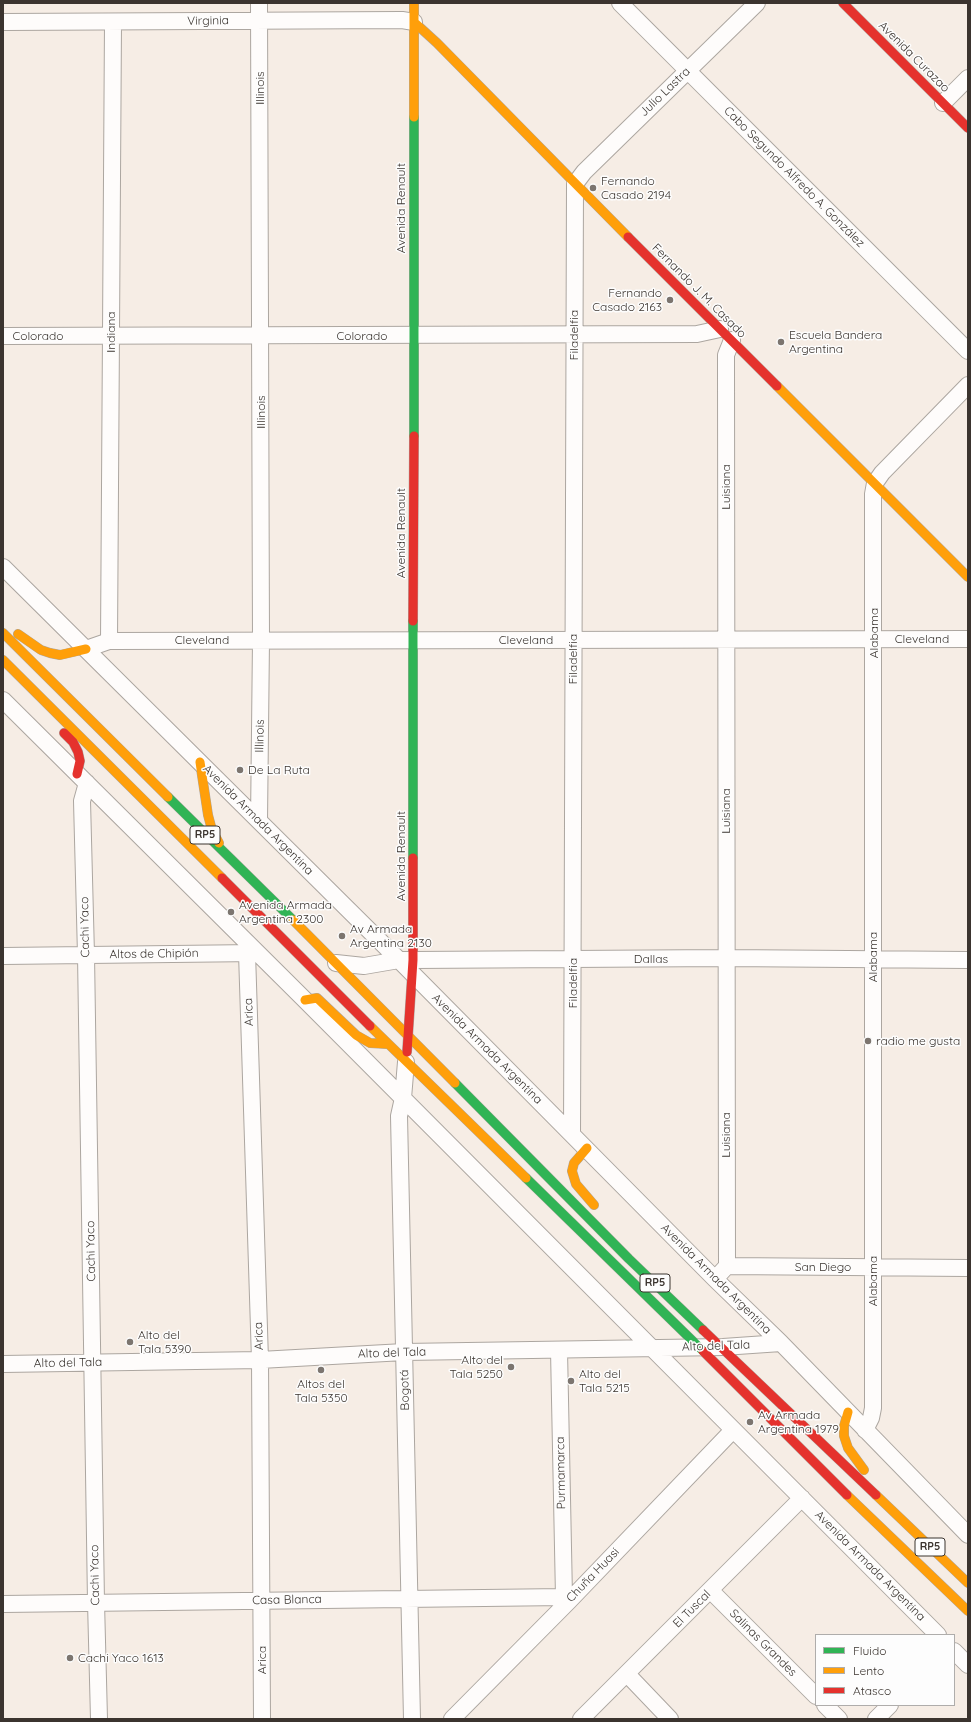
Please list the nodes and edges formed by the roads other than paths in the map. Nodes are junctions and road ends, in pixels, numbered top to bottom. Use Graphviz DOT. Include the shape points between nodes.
graph roads {
  1 [pos="260,3"];
  2 [pos="414,3"];
  3 [pos="620,3"];
  4 [pos="757,3"];
  5 [pos="842,3"];
  6 [pos="260,21"];
  7 [pos="3,22"];
  8 [pos="414,22"];
  9 [pos="113,23"];
  10 [pos="687,70"];
  11 [pos="968,78"];
  12 [pos="943,104"];
  13 [pos="968,128"];
  14 [pos="575,184"];
  15 [pos="720,329"];
  16 [pos="575,335"];
  17 [pos="3,336"];
  18 [pos="111,336"];
  19 [pos="260,336"];
  20 [pos="413,336"];
  21 [pos="732,340"];
  22 [pos="968,351"];
  23 [pos="968,385"];
  24 [pos="875,483"];
  25 [pos="3,566"];
  26 [pos="968,577"];
  27 [pos="3,626"];
  28 [pos="3,633"];
  29 [pos="874,639"];
  30 [pos="968,639"];
  31 [pos="261,640"];
  32 [pos="414,640"];
  33 [pos="574,640"];
  34 [pos="726,640"];
  35 [pos="109,641"];
  36 [pos="86,649"];
  37 [pos="3,660"];
  38 [pos="3,700"];
  39 [pos="200,762"];
  40 [pos="82,778"];
  41 [pos="259,821"];
  42 [pos="223,852"];
  43 [pos="253,953"];
  44 [pos="86,955"];
  45 [pos="3,956"];
  46 [pos="726,958"];
  47 [pos="873,958"];
  48 [pos="573,959"];
  49 [pos="968,960"];
  50 [pos="336,963"];
  51 [pos="408,964"];
  52 [pos="305,1000"];
  53 [pos="408,1036"];
  54 [pos="388,1044"];
  55 [pos="406,1062"];
  56 [pos="403,1098"];
  57 [pos="572,1134"];
  58 [pos="587,1148"];
  59 [pos="599,1211"];
  60 [pos="624,1240"];
  61 [pos="629,1259"];
  62 [pos="726,1266"];
  63 [pos="873,1268"];
  64 [pos="968,1268"];
  65 [pos="715,1279"];
  66 [pos="781,1343"];
  67 [pos="699,1347"];
  68 [pos="723,1347"];
  69 [pos="652,1348"];
  70 [pos="559,1350"];
  71 [pos="404,1352"];
  72 [pos="260,1360"];
  73 [pos="92,1362"];
  74 [pos="3,1364"];
  75 [pos="848,1412"];
  76 [pos="733,1430"];
  77 [pos="865,1430"];
  78 [pos="802,1498"];
  79 [pos="908,1526"];
  80 [pos="968,1535"];
  81 [pos="952,1567"];
  82 [pos="968,1569"];
  83 [pos="968,1583"];
  84 [pos="710,1590"];
  85 [pos="409,1599"];
  86 [pos="566,1599"];
  87 [pos="262,1600"];
  88 [pos="96,1602"];
  89 [pos="3,1604"];
  90 [pos="968,1611"];
  91 [pos="937,1634"];
  92 [pos="955,1652"];
  93 [pos="968,1665"];
  94 [pos="627,1674"];
  95 [pos="815,1695"];
  96 [pos="826,1706"];
  97 [pos="889,1706"];
  98 [pos="99,1719"];
  99 [pos="262,1719"];
  100 [pos="412,1719"];
  101 [pos="452,1719"];
  102 [pos="581,1719"];
  103 [pos="670,1719"];
  104 [pos="839,1719"];
  105 [pos="876,1719"];
  1 -- 6 [label="street, Illinois"];
  2 -- 8 [label="main road, Avenida Renault"];
  3 -- 10 [label="street, Cabo Segundo Alfredo A. González"];
  4 -- 10 [label="street, Julio Lastra"];
  5 -- 12 [label="main road, Avenida Curazao"];
  6 -- 8 [label="street, Virginia"];
  6 -- 9 [label="street, Virginia"];
  6 -- 19 [label="street, Illinois"];
  7 -- 9 [label="street, Virginia"];
  8 -- 14 [label="main road, Fernando J. M. Casado"];
  8 -- 20 [label="main road, Avenida Renault"];
  9 -- 18 [label="street, Indiana"];
  10 -- 14 [label="street, Julio Lastra"];
  10 -- 22 [label="street, Cabo Segundo Alfredo A. González"];
  11 -- 12 [label="street"];
  12 -- 13 [label="main road, Avenida Curazao"];
  14 -- 15 [label="main road, Fernando J. M. Casado"];
  14 -- 16 [label="street, Filadelfia"];
  15 -- 16 [label="street, Colorado" via="697,334"];
  15 -- 21 [label="main road, Fernando J. M. Casado"];
  16 -- 20 [label="street, Colorado"];
  16 -- 33 [label="street, Filadelfia"];
  17 -- 18 [label="street, Colorado"];
  18 -- 19 [label="street, Colorado"];
  18 -- 35 [label="street, Indiana"];
  19 -- 20 [label="street, Colorado"];
  19 -- 31 [label="street, Illinois"];
  20 -- 32 [label="main road, Avenida Renault"];
  21 -- 24 [label="main road, Fernando J. M. Casado"];
  21 -- 34 [label="street, Luisiana" via="726,355"];
  23 -- 24 [label="street"];
  24 -- 26 [label="main road, Fernando J. M. Casado"];
  24 -- 29 [label="street, Alabama"];
  25 -- 36 [label="street, Avenida Armada Argentina"];
  27 -- 36 [label="main road" via="50,653 60,655"];
  28 -- 42 [label="main road, RP5"];
  29 -- 30 [label="street, Cleveland"];
  29 -- 34 [label="street, Cleveland"];
  29 -- 47 [label="street, Alabama"];
  31 -- 32 [label="street, Cleveland"];
  31 -- 35 [label="street, Cleveland"];
  31 -- 41 [label="street, Illinois"];
  32 -- 33 [label="street, Cleveland"];
  32 -- 51 [label="main road, Avenida Renault"];
  33 -- 34 [label="street, Cleveland"];
  33 -- 48 [label="street, Filadelfia"];
  34 -- 46 [label="street, Luisiana"];
  35 -- 36 [label="street, Cleveland"];
  36 -- 39 [label="street, Avenida Armada Argentina"];
  37 -- 40 [label="main road" via="24,691 73,742 78,752"];
  37 -- 54 [label="main road, RP5"];
  38 -- 40 [label="street, Avenida Armada Argentina"];
  39 -- 41 [label="street, Avenida Armada Argentina"];
  39 -- 42 [label="main road" via="208,815"];
  40 -- 43 [label="street, Avenida Armada Argentina"];
  40 -- 44 [label="street, Cachi Yaco"];
  41 -- 51 [label="street, Avenida Armada Argentina"];
  42 -- 50 [label="main road, RP5"];
  43 -- 44 [label="street, Altos de Chipión"];
  43 -- 52 [label="street, Avenida Armada Argentina"];
  43 -- 72 [label="street, Arica"];
  44 -- 45 [label="street, Altos de Chipión"];
  44 -- 73 [label="street, Cachi Yaco"];
  46 -- 47 [label="street, Dallas"];
  46 -- 48 [label="street, Dallas"];
  46 -- 62 [label="street, Luisiana"];
  47 -- 49 [label="street, Dallas"];
  47 -- 63 [label="street, Alabama"];
  48 -- 51 [label="street, Dallas"];
  48 -- 57 [label="street, Filadelfia"];
  50 -- 51 [label="street, Dallas" via="364,966"];
  50 -- 53 [label="main road, RP5"];
  51 -- 53 [label="main road, Avenida Renault"];
  51 -- 57 [label="street, Avenida Armada Argentina"];
  52 -- 54 [label="main road" via="317,998 356,1035 370,1042"];
  52 -- 56 [label="street, Avenida Armada Argentina"];
  53 -- 55 [label="main road, Avenida Renault"];
  53 -- 61 [label="main road, RP5"];
  54 -- 55 [label="main road, RP5"];
  55 -- 56 [label="street, Bogotá"];
  55 -- 67 [label="main road, RP5"];
  56 -- 69 [label="street, Avenida Armada Argentina"];
  56 -- 71 [label="street, Bogotá" via="399,1116"];
  57 -- 58 [label="street, Avenida Armada Argentina"];
  58 -- 59 [label="main road" via="574,1163 573,1178"];
  58 -- 65 [label="street, Avenida Armada Argentina"];
  60 -- 61 [label="main road"];
  61 -- 68 [label="main road, RP5"];
  62 -- 63 [label="street, San Diego"];
  62 -- 65 [label="street"];
  63 -- 64 [label="street, San Diego"];
  63 -- 77 [label="street, Alabama" via="873,1408"];
  65 -- 66 [label="street, Avenida Armada Argentina"];
  66 -- 68 [label="street, Alto del Tala"];
  66 -- 75 [label="street, Avenida Armada Argentina"];
  67 -- 68 [label="street, Alto del Tala"];
  67 -- 69 [label="street, Alto del Tala"];
  67 -- 90 [label="main road, RP5" via="850,1498"];
  68 -- 79 [label="main road, RP5"];
  69 -- 70 [label="street, Alto del Tala"];
  69 -- 76 [label="street, Avenida Armada Argentina"];
  70 -- 71 [label="street, Alto del Tala"];
  70 -- 86 [label="street, Purmamarca"];
  71 -- 72 [label="street, Alto del Tala"];
  71 -- 85 [label="street, Bogotá"];
  72 -- 73 [label="street, Alto del Tala"];
  72 -- 87 [label="street, Arica"];
  73 -- 74 [label="street, Alto del Tala"];
  73 -- 88 [label="street, Cachi Yaco"];
  75 -- 77 [label="street, Avenida Armada Argentina"];
  75 -- 79 [label="main road" via="844,1436 848,1448 860,1466 900,1508"];
  76 -- 78 [label="street, Avenida Armada Argentina"];
  76 -- 86 [label="street, Chuña Huasi"];
  77 -- 80 [label="street, Avenida Armada Argentina"];
  78 -- 84 [label="street, El Tuscal"];
  78 -- 91 [label="street, Avenida Armada Argentina"];
  79 -- 81 [label="main road, RP5"];
  81 -- 82 [label="street"];
  81 -- 83 [label="main road, RP5"];
  84 -- 94 [label="street, El Tuscal"];
  84 -- 95 [label="street, Salinas Grandes"];
  85 -- 86 [label="street, Casa Blanca"];
  85 -- 87 [label="street, Casa Blanca"];
  85 -- 100 [label="street, Bogotá"];
  86 -- 101 [label="street, Chuña Huasi"];
  87 -- 88 [label="street, Casa Blanca"];
  87 -- 99 [label="street, Arica"];
  88 -- 89 [label="street, Casa Blanca"];
  88 -- 98 [label="street, Cachi Yaco"];
  92 -- 93 [label="street"];
  94 -- 102 [label="street, El Tuscal"];
  94 -- 103 [label="street"];
  96 -- 104 [label="street"];
  97 -- 105 [label="street"];
}
